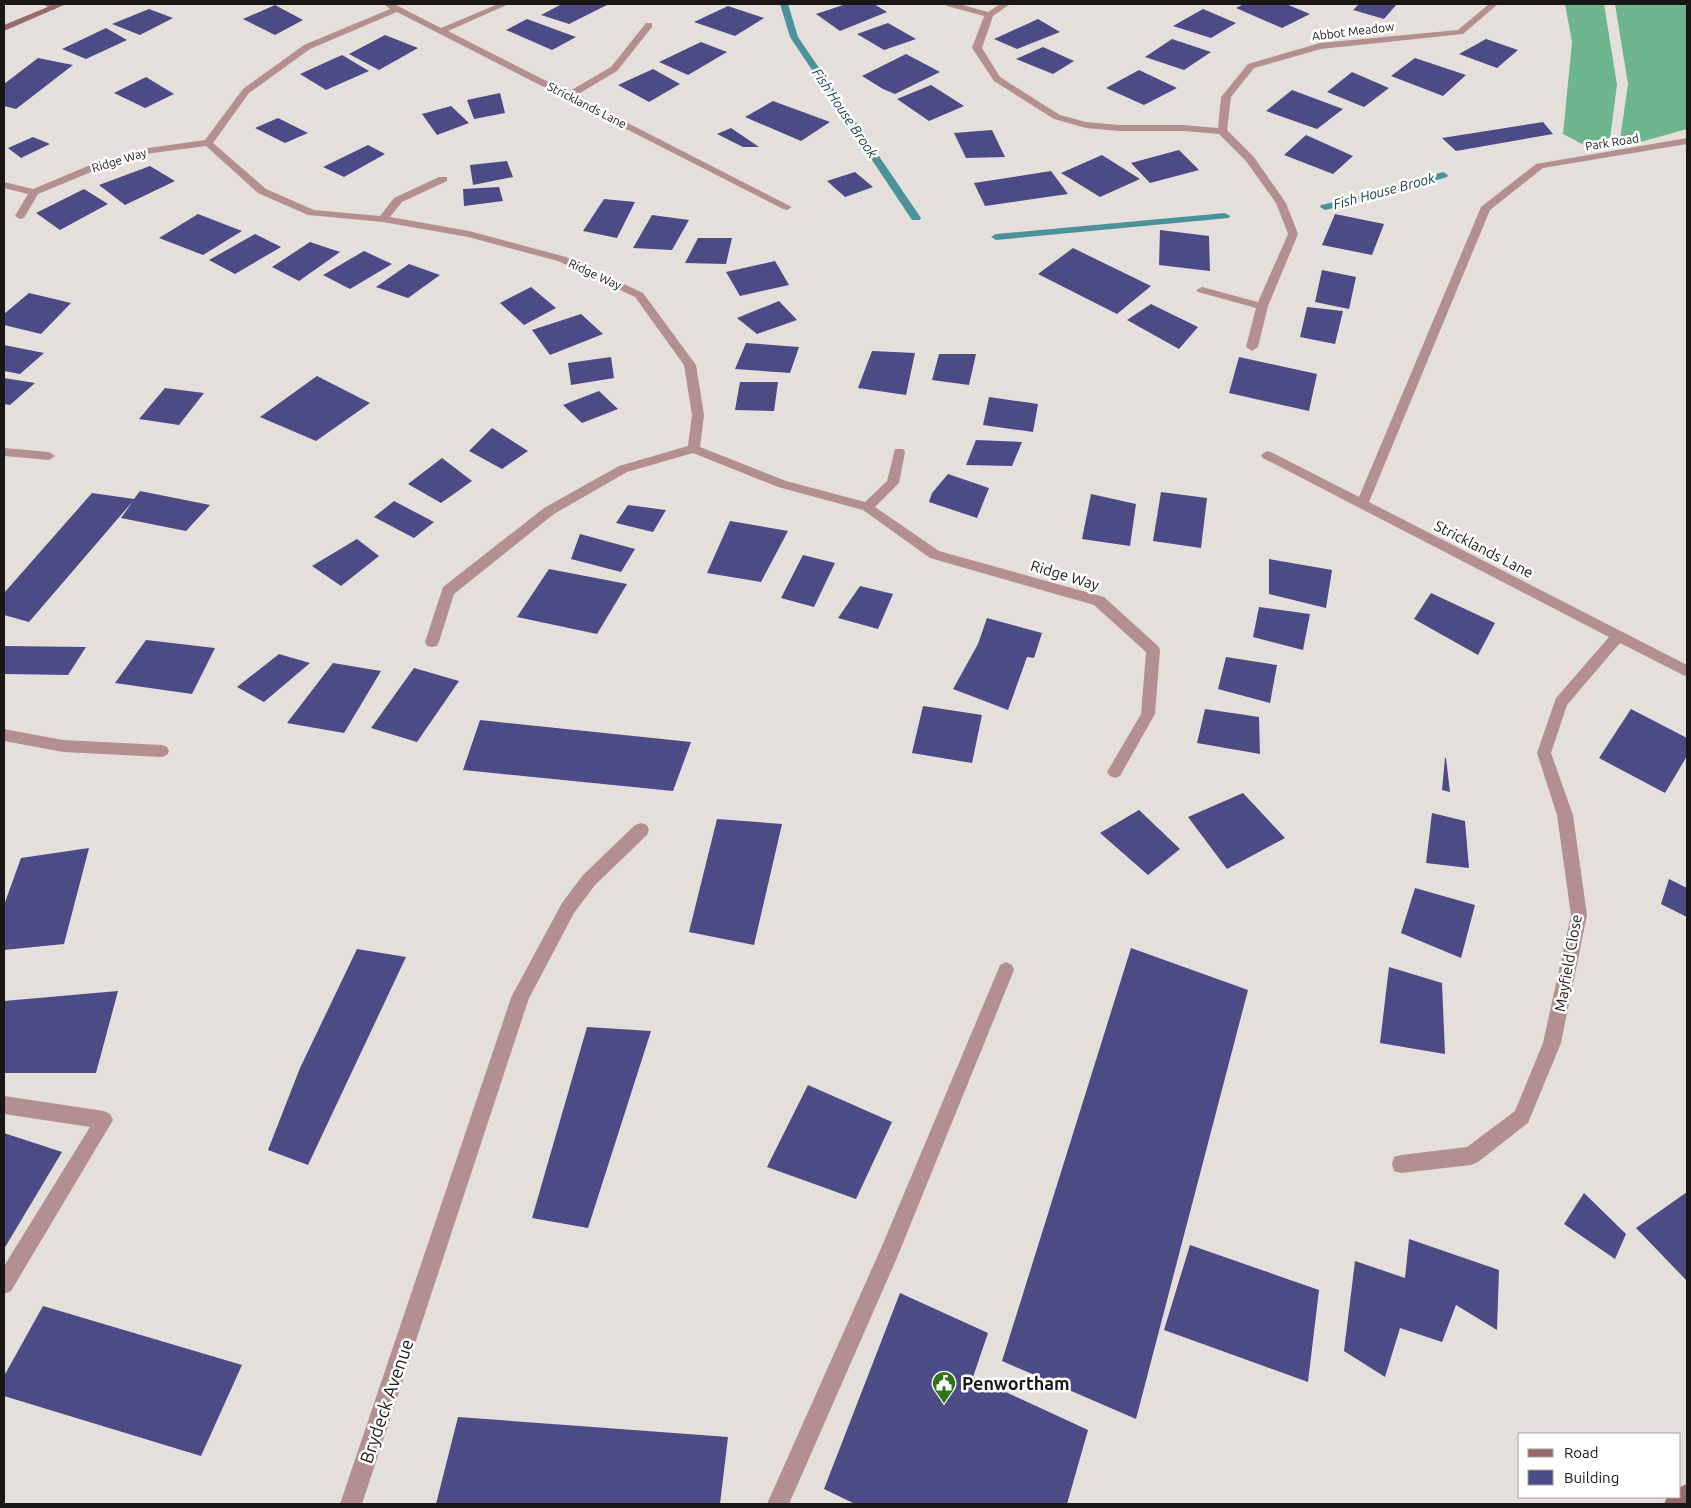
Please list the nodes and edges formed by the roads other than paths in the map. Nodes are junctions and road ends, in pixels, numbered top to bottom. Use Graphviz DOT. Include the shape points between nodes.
graph roads {
  1 [pos="387,4"];
  2 [pos="504,4"];
  3 [pos="950,4"];
  4 [pos="1006,4"];
  5 [pos="1494,4"];
  6 [pos="54,5"];
  7 [pos="397,9"];
  8 [pos="990,15"];
  9 [pos="649,25"];
  10 [pos="4,28"];
  11 [pos="441,31"];
  12 [pos="568,96"];
  13 [pos="1222,131"];
  14 [pos="1687,141"];
  15 [pos="208,143"];
  16 [pos="443,180"];
  17 [pos="4,185"];
  18 [pos="34,192"];
  19 [pos="787,207"];
  20 [pos="20,216"];
  21 [pos="383,219"];
  22 [pos="1202,290"];
  23 [pos="1262,306"];
  24 [pos="1252,347"];
  25 [pos="694,449"];
  26 [pos="4,452"];
  27 [pos="899,452"];
  28 [pos="1267,455"];
  29 [pos="49,456"];
  30 [pos="1362,504"];
  31 [pos="867,507"];
  32 [pos="1618,636"];
  33 [pos="432,642"];
  34 [pos="1687,671"];
  35 [pos="4,735"];
  36 [pos="162,751"];
  37 [pos="1115,772"];
  38 [pos="641,830"];
  39 [pos="1006,970"];
  40 [pos="4,1105"];
  41 [pos="1401,1164"];
  42 [pos="4,1284"];
  43 [pos="1687,1495"];
  44 [pos="351,1504"];
  45 [pos="778,1504"];
  46 [pos="1675,1504"];
  1 -- 7 [label="street, Stricklands Lane"];
  2 -- 11 [label="street"];
  3 -- 8 [label="street"];
  4 -- 8 [label="street"];
  5 -- 13 [label="street, Abbot Meadow" via="1460,32 1320,46 1251,66 1226,97"];
  6 -- 10 [label="street"];
  7 -- 11 [label="street, Stricklands Lane"];
  7 -- 15 [label="street" via="307,47 246,91"];
  8 -- 13 [label="street" via="977,48 997,80 1057,117 1086,125 1119,128"];
  9 -- 12 [label="street" via="614,69"];
  11 -- 12 [label="street, Stricklands Lane"];
  12 -- 19 [label="street, Stricklands Lane"];
  13 -- 23 [label="street" via="1250,159 1281,203 1293,234"];
  14 -- 30 [label="street, Park Road" via="1540,166 1485,210"];
  15 -- 18 [label="street, Ridge Way" via="144,151"];
  15 -- 21 [label="street, Ridge Way" via="262,191 312,213"];
  16 -- 21 [label="street" via="398,200"];
  17 -- 18 [label="street"];
  18 -- 20 [label="street"];
  21 -- 25 [label="street, Ridge Way" via="469,234 562,259 639,295 690,365 698,415"];
  22 -- 23 [label="street"];
  23 -- 24 [label="street"];
  25 -- 31 [label="street, Ridge Way" via="782,484"];
  25 -- 33 [label="street" via="623,469 549,511 448,591"];
  26 -- 29 [label="street"];
  27 -- 31 [label="street" via="893,483"];
  28 -- 30 [label="street, Stricklands Lane"];
  30 -- 32 [label="street, Stricklands Lane"];
  31 -- 37 [label="street, Ridge Way" via="935,555 1099,601 1153,650 1148,714"];
  32 -- 34 [label="street, Stricklands Lane"];
  32 -- 41 [label="street, Mayfield Close" via="1561,702 1544,753 1565,815 1579,915 1552,1043 1522,1117 1471,1156"];
  35 -- 36 [label="street" via="63,746"];
  38 -- 44 [label="street, Brydeck Avenue" via="589,880 568,908 520,998"];
  39 -- 45 [label="street" via="889,1252"];
  40 -- 42 [label="street" via="104,1120"];
  43 -- 46 [label="street"];
}
